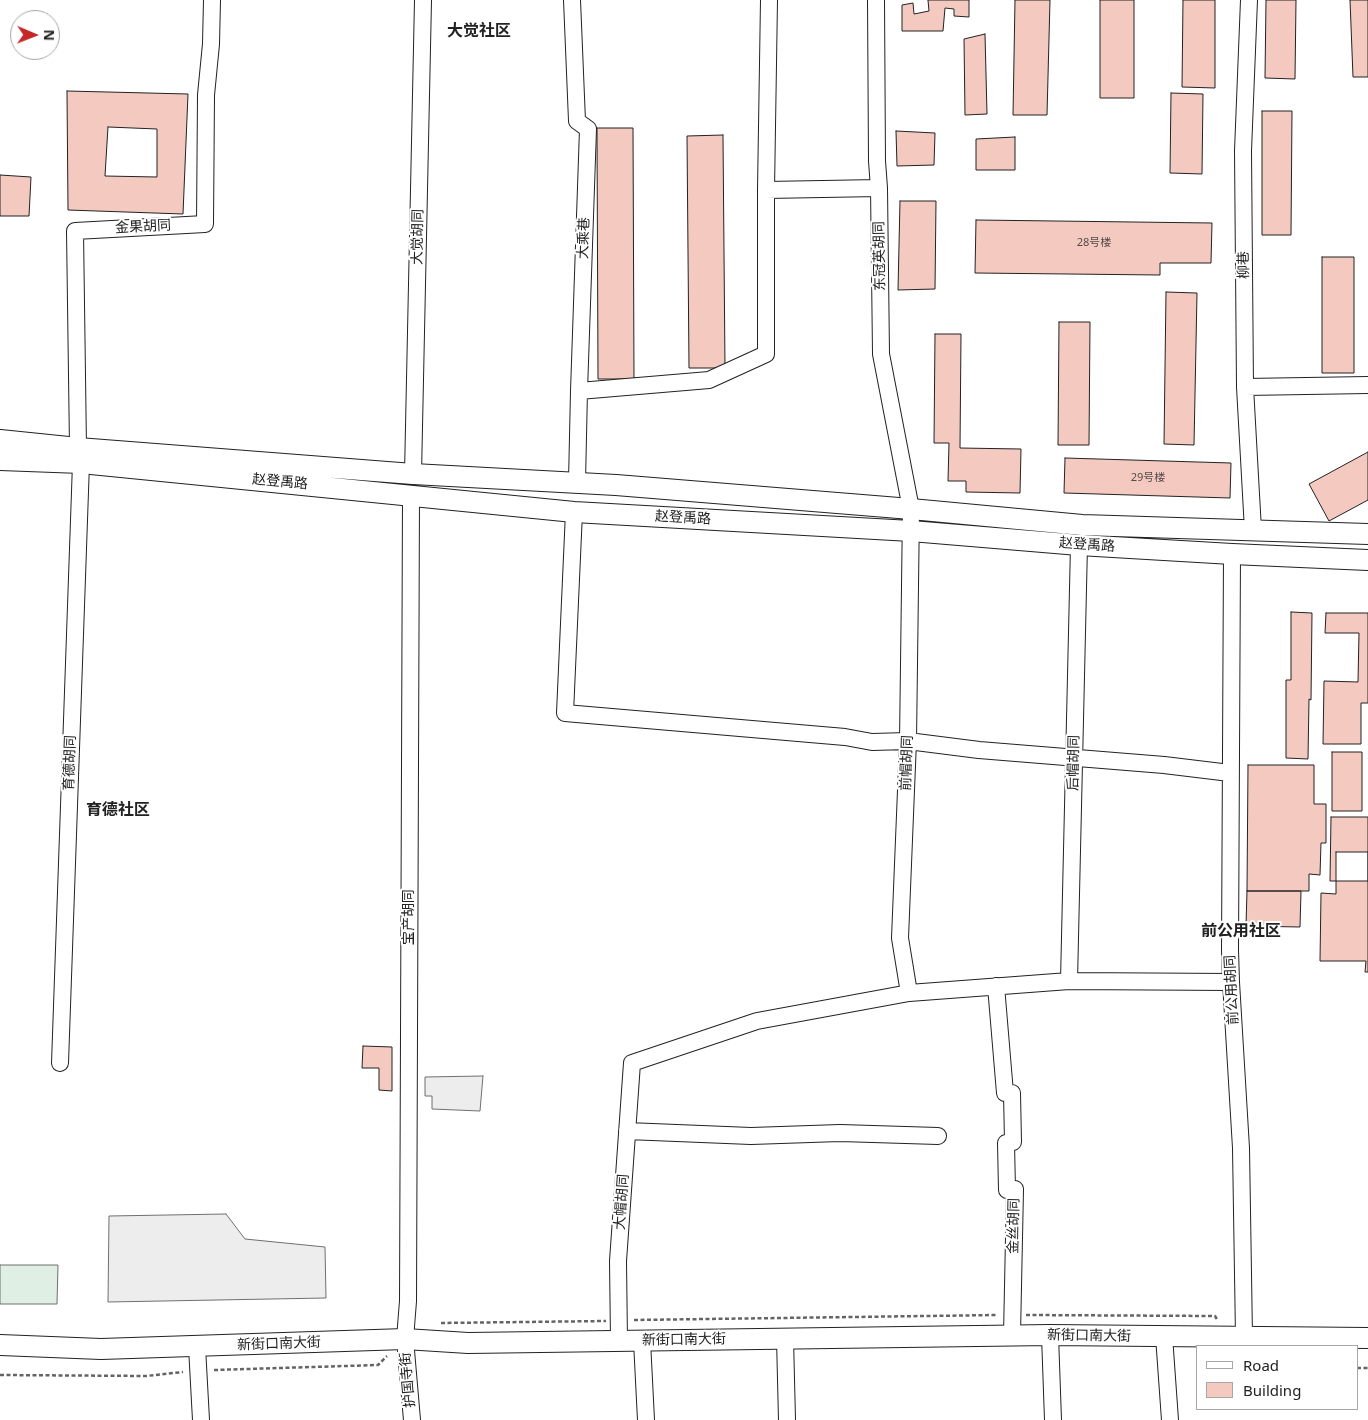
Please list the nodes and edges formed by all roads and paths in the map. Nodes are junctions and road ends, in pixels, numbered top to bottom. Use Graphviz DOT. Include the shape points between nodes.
graph roads {
  1 [pos="212,0"];
  2 [pos="423,0"];
  3 [pos="572,0"];
  4 [pos="769,0"];
  5 [pos="876,0"];
  6 [pos="1249,0"];
  7 [pos="879,188"];
  8 [pos="766,190"];
  9 [pos="1368,385"];
  10 [pos="1245,388"];
  11 [pos="579,391"];
  12 [pos="0,440"];
  13 [pos="79,456"];
  14 [pos="0,460"];
  15 [pos="413,474"];
  16 [pos="577,482"];
  17 [pos="411,495"];
  18 [pos="910,509"];
  19 [pos="574,512"];
  20 [pos="1253,530"];
  21 [pos="911,531"];
  22 [pos="1368,534"];
  23 [pos="1079,544"];
  24 [pos="1232,554"];
  25 [pos="1368,560"];
  26 [pos="908,742"];
  27 [pos="1074,758"];
  28 [pos="1230,773"];
  29 [pos="1069,981"];
  30 [pos="1231,982"];
  31 [pos="996,986"];
  32 [pos="910,993"];
  33 [pos="60,1063"];
  34 [pos="627,1131"];
  35 [pos="938,1136"];
  36 [pos="1012,1315"];
  37 [pos="619,1320"];
  38 [pos="441,1323"];
  39 [pos="1050,1335"];
  40 [pos="1012,1336"];
  41 [pos="1164,1336"];
  42 [pos="1236,1336"];
  43 [pos="785,1338"];
  44 [pos="1368,1338"];
  45 [pos="405,1339"];
  46 [pos="619,1341"];
  47 [pos="642,1341"];
  48 [pos="0,1345"];
  49 [pos="197,1347"];
  50 [pos="200,1420"];
  51 [pos="412,1420"];
  52 [pos="646,1420"];
  53 [pos="787,1420"];
  54 [pos="1053,1420"];
  55 [pos="1170,1420"];
  1 -- 13 [label="street, 金果胡同" via="206,95 205,224 75,231"];
  2 -- 15 [label="street, 大觉胡同"];
  3 -- 11 [label="street, 大乘巷" via="577,121 588,129"];
  4 -- 8 [label="street"];
  5 -- 7 [label="street, 东冠英胡同"];
  6 -- 10 [label="street, 柳巷" via="1242,151"];
  7 -- 8 [label="street"];
  7 -- 18 [label="street, 东冠英胡同" via="882,354"];
  8 -- 11 [label="street" via="766,354 709,380"];
  9 -- 10 [label="street"];
  10 -- 20 [label="street, 柳巷"];
  11 -- 16 [label="street, 大乘巷"];
  12 -- 13 [label="main road, 赵登禹路"];
  13 -- 14 [label="main road, 赵登禹路"];
  13 -- 15 [label="main road, 赵登禹路"];
  13 -- 17 [label="main road, 赵登禹路"];
  13 -- 33 [label="street, 育德胡同"];
  15 -- 16 [label="main road, 赵登禹路"];
  16 -- 18 [label="main road, 赵登禹路"];
  17 -- 19 [label="main road, 赵登禹路"];
  17 -- 45 [label="street, 宝产胡同" via="408,1291"];
  18 -- 20 [label="main road, 赵登禹路" via="1082,525"];
  18 -- 21 [label="street, 东冠英胡同"];
  19 -- 21 [label="main road, 赵登禹路"];
  19 -- 26 [label="street" via="565,713 872,742"];
  20 -- 22 [label="main road, 赵登禹路"];
  21 -- 23 [label="main road, 赵登禹路"];
  21 -- 26 [label="street, 前帽胡同"];
  23 -- 24 [label="main road, 赵登禹路"];
  23 -- 27 [label="street, 后帽胡同"];
  24 -- 25 [label="main road, 赵登禹路"];
  24 -- 28 [label="street, 前公用胡同"];
  26 -- 27 [label="street"];
  26 -- 32 [label="street, 前帽胡同" via="900,938"];
  27 -- 28 [label="street"];
  27 -- 29 [label="street, 后帽胡同"];
  28 -- 30 [label="street, 前公用胡同"];
  29 -- 30 [label="street"];
  29 -- 31 [label="street"];
  30 -- 42 [label="street, 前公用胡同" via="1241,1148"];
  31 -- 32 [label="street"];
  31 -- 36 [label="street, 金丝胡同" via="1005,1093 1012,1093 1013,1142 1006,1143 1007,1190 1014,1190"];
  32 -- 34 [label="street, 大帽胡同" via="757,1021 632,1063"];
  34 -- 35 [label="street" via="751,1136 840,1133"];
  34 -- 37 [label="street, 大帽胡同" via="618,1261"];
  36 -- 37 [label="path"];
  36 -- 40 [label="street, 金丝胡同"];
  36 -- 42 [label="path" via="1215,1316"];
  37 -- 38 [label="path"];
  37 -- 46 [label="street, 大帽胡同"];
  39 -- 40 [label="main road, 新街口南大街"];
  39 -- 41 [label="main road, 新街口南大街"];
  39 -- 54 [label="street"];
  40 -- 43 [label="main road, 新街口南大街"];
  41 -- 42 [label="main road, 新街口南大街"];
  41 -- 55 [label="street"];
  42 -- 44 [label="main road, 新街口南大街"];
  43 -- 47 [label="main road, 新街口南大街"];
  43 -- 53 [label="street"];
  45 -- 46 [label="main road, 新街口南大街" via="468,1343"];
  45 -- 49 [label="main road, 新街口南大街"];
  45 -- 51 [label="street, 护国寺街"];
  46 -- 47 [label="main road, 新街口南大街"];
  47 -- 52 [label="street"];
  48 -- 49 [label="main road, 新街口南大街" via="101,1349"];
  49 -- 50 [label="street"];
}
